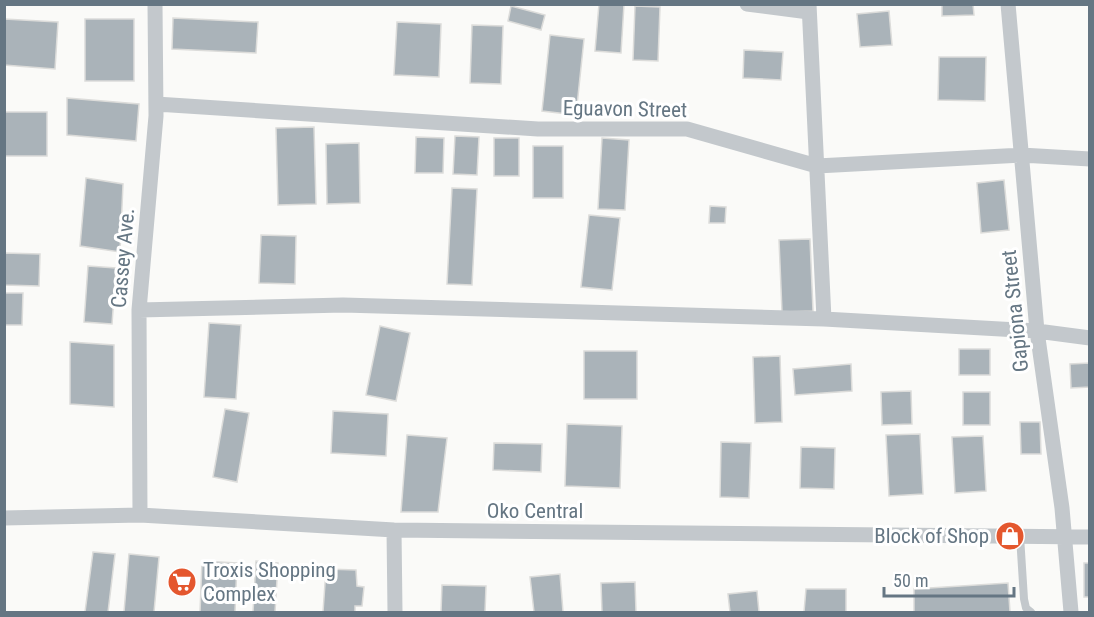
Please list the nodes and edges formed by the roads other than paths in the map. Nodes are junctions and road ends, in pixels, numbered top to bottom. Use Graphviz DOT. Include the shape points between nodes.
graph roads {
  1 [pos="155,4"];
  2 [pos="747,4"];
  3 [pos="1008,4"];
  4 [pos="809,8"];
  5 [pos="156,104"];
  6 [pos="1021,155"];
  7 [pos="1089,159"];
  8 [pos="817,166"];
  9 [pos="139,310"];
  10 [pos="824,320"];
  11 [pos="1037,331"];
  12 [pos="1089,338"];
  13 [pos="140,515"];
  14 [pos="4,518"];
  15 [pos="394,530"];
  16 [pos="1020,536"];
  17 [pos="1066,537"];
  18 [pos="1089,537"];
  19 [pos="395,612"];
  20 [pos="1031,612"];
  21 [pos="1071,612"];
  1 -- 5 [label="street, Cassey Ave."];
  2 -- 4 [label="street"];
  3 -- 6 [label="street, Gapiona Street"];
  4 -- 8 [label="street"];
  5 -- 8 [label="street, Eguavon Street" via="538,129 687,129"];
  5 -- 9 [label="street, Cassey Ave."];
  6 -- 7 [label="street, Eguavon Street"];
  6 -- 8 [label="street, Eguavon Street"];
  6 -- 11 [label="street, Gapiona Street"];
  8 -- 10 [label="street"];
  9 -- 10 [label="street" via="343,305"];
  9 -- 13 [label="street, Cassey Ave."];
  10 -- 11 [label="street"];
  11 -- 12 [label="street"];
  11 -- 17 [label="street, Gapiona Street"];
  13 -- 14 [label="street, Oko Central"];
  13 -- 15 [label="street, Oko Central"];
  15 -- 16 [label="street, Oko Central"];
  15 -- 19 [label="street"];
  16 -- 17 [label="street, Oko Central"];
  16 -- 20 [label="lane" via="1024,599"];
  17 -- 18 [label="street, Oko Central"];
  17 -- 21 [label="street, Gapiona Street"];
}
